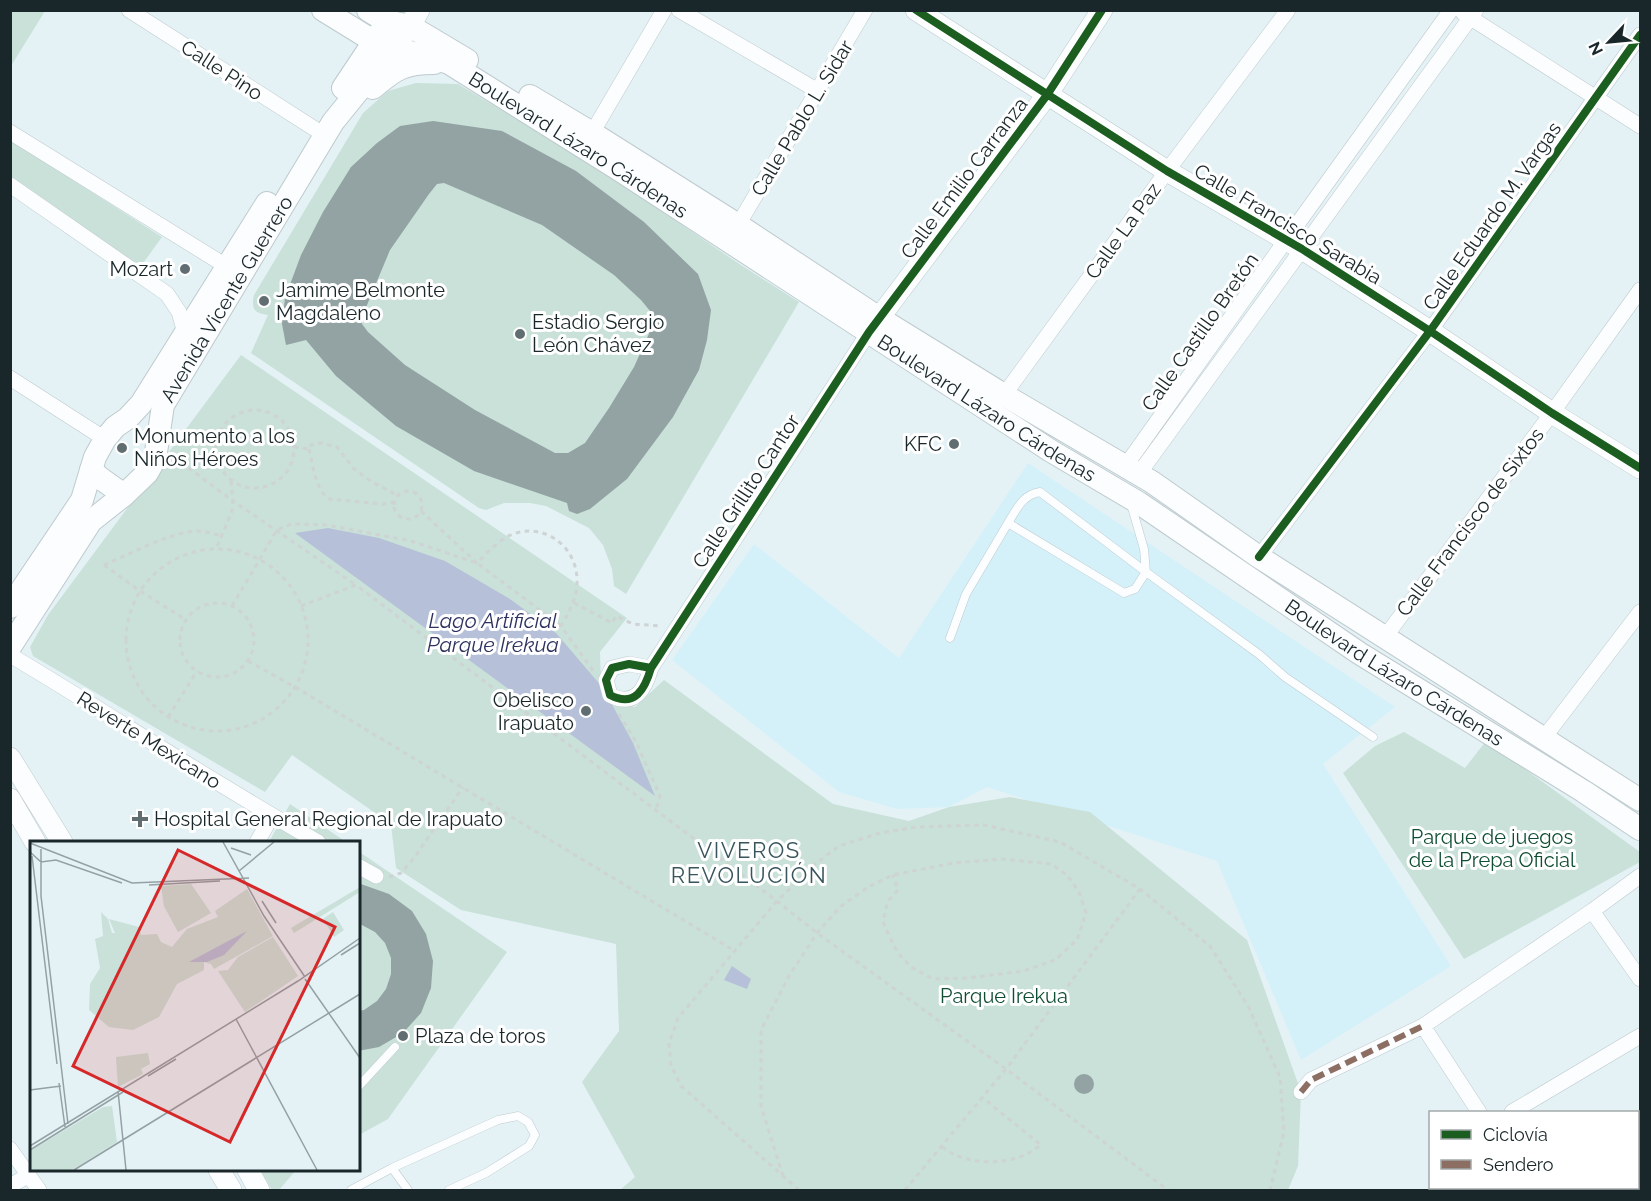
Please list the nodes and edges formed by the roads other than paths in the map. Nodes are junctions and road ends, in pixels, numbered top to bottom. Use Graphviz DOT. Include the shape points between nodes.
graph roads {
  1 [pos="129,10"];
  2 [pos="322,10"];
  3 [pos="664,10"];
  4 [pos="679,10"];
  5 [pos="865,10"];
  6 [pos="916,10"];
  7 [pos="1102,10"];
  8 [pos="1287,10"];
  9 [pos="1451,10"];
  10 [pos="1469,13"];
  11 [pos="377,16"];
  12 [pos="415,18"];
  13 [pos="1641,35"];
  14 [pos="384,44"];
  15 [pos="449,63"];
  16 [pos="818,91"];
  17 [pos="1047,95"];
  18 [pos="1596,98"];
  19 [pos="324,125"];
  20 [pos="1641,126"];
  21 [pos="10,132"];
  22 [pos="592,133"];
  23 [pos="1167,171"];
  24 [pos="10,185"];
  25 [pos="738,225"];
  26 [pos="1294,244"];
  27 [pos="226,266"];
  28 [pos="1641,290"];
  29 [pos="874,325"];
  30 [pos="1430,331"];
  31 [pos="185,333"];
  32 [pos="10,378"];
  33 [pos="1004,395"];
  34 [pos="1552,412"];
  35 [pos="128,418"];
  36 [pos="105,439"];
  37 [pos="157,444"];
  38 [pos="1641,468"];
  39 [pos="91,470"];
  40 [pos="1131,472"];
  41 [pos="124,495"];
  42 [pos="1129,497"];
  43 [pos="1008,523"];
  44 [pos="1259,557"];
  45 [pos="1146,572"];
  46 [pos="10,607"];
  47 [pos="1641,612"];
  48 [pos="1384,637"];
  49 [pos="950,638"];
  50 [pos="10,647"];
  51 [pos="10,655"];
  52 [pos="651,668"];
  53 [pos="1373,736"];
  54 [pos="1543,739"];
  55 [pos="10,758"];
  56 [pos="10,782"];
  57 [pos="1641,800"];
  58 [pos="38,801"];
  59 [pos="13,804"];
  60 [pos="272,816"];
  61 [pos="1641,829"];
  62 [pos="34,841"];
  63 [pos="62,841"];
  64 [pos="258,841"];
  65 [pos="315,841"];
  66 [pos="360,867"];
  67 [pos="376,876"];
  68 [pos="1641,876"];
  69 [pos="1592,911"];
  70 [pos="1641,978"];
  71 [pos="1423,1026"];
  72 [pos="1641,1036"];
  73 [pos="395,1047"];
  74 [pos="360,1085"];
  75 [pos="1301,1092"];
  76 [pos="1478,1111"];
  77 [pos="1515,1111"];
  78 [pos="10,1149"];
  79 [pos="392,1168"];
  80 [pos="220,1171"];
  81 [pos="29,1175"];
  82 [pos="253,1179"];
  83 [pos="10,1186"];
  84 [pos="39,1191"];
  85 [pos="231,1191"];
  86 [pos="351,1191"];
  87 [pos="408,1191"];
  88 [pos="449,1191"];
  1 -- 19 [label="street, Calle Pino"];
  2 -- 14 [label="main road, Boulevard Lázaro Cárdenas"];
  3 -- 22 [label="street"];
  4 -- 16 [label="street"];
  5 -- 16 [label="street, Calle Pablo L. Sidar"];
  6 -- 17 [label="street, Calle Francisco Sarabia"];
  7 -- 17 [label="street, Calle Emilio Carranza"];
  8 -- 23 [label="street, Calle La Paz"];
  9 -- 26 [label="street, Calle Castillo Bretón"];
  10 -- 18 [label="street"];
  10 -- 26 [label="street, Calle Castillo Bretón"];
  11 -- 12 [label="main road, Boulevard Lázaro Cárdenas"];
  11 -- 14 [label="main road, Avenida Vicente Guerrero"];
  12 -- 14 [label="main road, Avenida Vicente Guerrero"];
  12 -- 22 [label="main road, Boulevard Lázaro Cárdenas"];
  13 -- 18 [label="street, Calle Eduardo M. Vargas"];
  14 -- 15 [label="main road, Boulevard Lázaro Cárdenas"];
  14 -- 19 [label="main road, Avenida Vicente Guerrero"];
  15 -- 19 [label="main road" via="401,67"];
  15 -- 29 [label="main road, Boulevard Lázaro Cárdenas"];
  16 -- 25 [label="street, Calle Pablo L. Sidar"];
  17 -- 23 [label="street, Calle Francisco Sarabia"];
  17 -- 29 [label="street, Calle Emilio Carranza"];
  18 -- 20 [label="street"];
  18 -- 30 [label="street, Calle Eduardo M. Vargas"];
  19 -- 27 [label="main road, Avenida Vicente Guerrero"];
  19 -- 37 [label="main road, Avenida Vicente Guerrero" via="163,405"];
  21 -- 27 [label="street"];
  22 -- 25 [label="main road, Boulevard Lázaro Cárdenas"];
  23 -- 26 [label="street, Calle Francisco Sarabia"];
  23 -- 33 [label="street, Calle La Paz"];
  24 -- 31 [label="street" via="167,294 179,312"];
  25 -- 29 [label="main road, Boulevard Lázaro Cárdenas"];
  26 -- 30 [label="street, Calle Francisco Sarabia"];
  26 -- 40 [label="street, Calle Castillo Bretón"];
  27 -- 31 [label="main road, Avenida Vicente Guerrero"];
  28 -- 34 [label="street, Calle Francisco de Sixtos"];
  29 -- 33 [label="main road, Boulevard Lázaro Cárdenas"];
  29 -- 42 [label="main road, Boulevard Lázaro Cárdenas" via="1051,451"];
  29 -- 52 [label="street, Calle Grillito Cantor"];
  30 -- 34 [label="street, Calle Francisco Sarabia"];
  30 -- 44 [label="street, Calle Eduardo M. Vargas"];
  31 -- 35 [label="main road, Avenida Vicente Guerrero"];
  32 -- 36 [label="street"];
  33 -- 40 [label="main road, Boulevard Lázaro Cárdenas"];
  34 -- 38 [label="street, Calle Francisco Sarabia"];
  34 -- 48 [label="street, Calle Francisco de Sixtos"];
  35 -- 36 [label="main road, Avenida Vicente Guerrero"];
  35 -- 37 [label="main road" via="139,423"];
  36 -- 39 [label="main road, Avenida Vicente Guerrero"];
  37 -- 41 [label="main road, Avenida Vicente Guerrero" via="147,473"];
  39 -- 41 [label="main road"];
  39 -- 46 [label="main road, Avenida Vicente Guerrero" via="82,500"];
  40 -- 44 [label="main road, Boulevard Lázaro Cárdenas" via="1152,482"];
  41 -- 50 [label="main road, Avenida Vicente Guerrero" via="91,521"];
  42 -- 45 [label="lane" via="1144,549"];
  42 -- 61 [label="main road, Boulevard Lázaro Cárdenas" via="1359,653"];
  43 -- 45 [label="lane" via="1124,593 1135,589"];
  43 -- 45 [label="lane" via="1023,500 1040,492"];
  43 -- 49 [label="lane" via="966,594"];
  44 -- 48 [label="main road, Boulevard Lázaro Cárdenas"];
  45 -- 53 [label="lane" via="1284,677"];
  47 -- 54 [label="street"];
  48 -- 54 [label="main road, Boulevard Lázaro Cárdenas"];
  51 -- 60 [label="street, Reverte Mexicano"];
  54 -- 57 [label="main road, Boulevard Lázaro Cárdenas"];
  55 -- 58 [label="street"];
  56 -- 58 [label="street"];
  58 -- 63 [label="street"];
  59 -- 62 [label="street"];
  60 -- 64 [label="street"];
  60 -- 65 [label="street, Reverte Mexicano"];
  66 -- 67 [label="street"];
  68 -- 69 [label="street"];
  69 -- 70 [label="street"];
  69 -- 71 [label="street"];
  71 -- 75 [label="street" via="1311,1080"];
  71 -- 76 [label="street"];
  72 -- 77 [label="street"];
  73 -- 74 [label="lane"];
  78 -- 81 [label="street"];
  79 -- 86 [label="lane"];
  79 -- 87 [label="lane"];
  79 -- 88 [label="lane" via="498,1119 518,1116 528,1122 535,1135 529,1146"];
  80 -- 85 [label="street"];
  81 -- 83 [label="street"];
  81 -- 84 [label="street"];
  82 -- 85 [label="street"];
}
